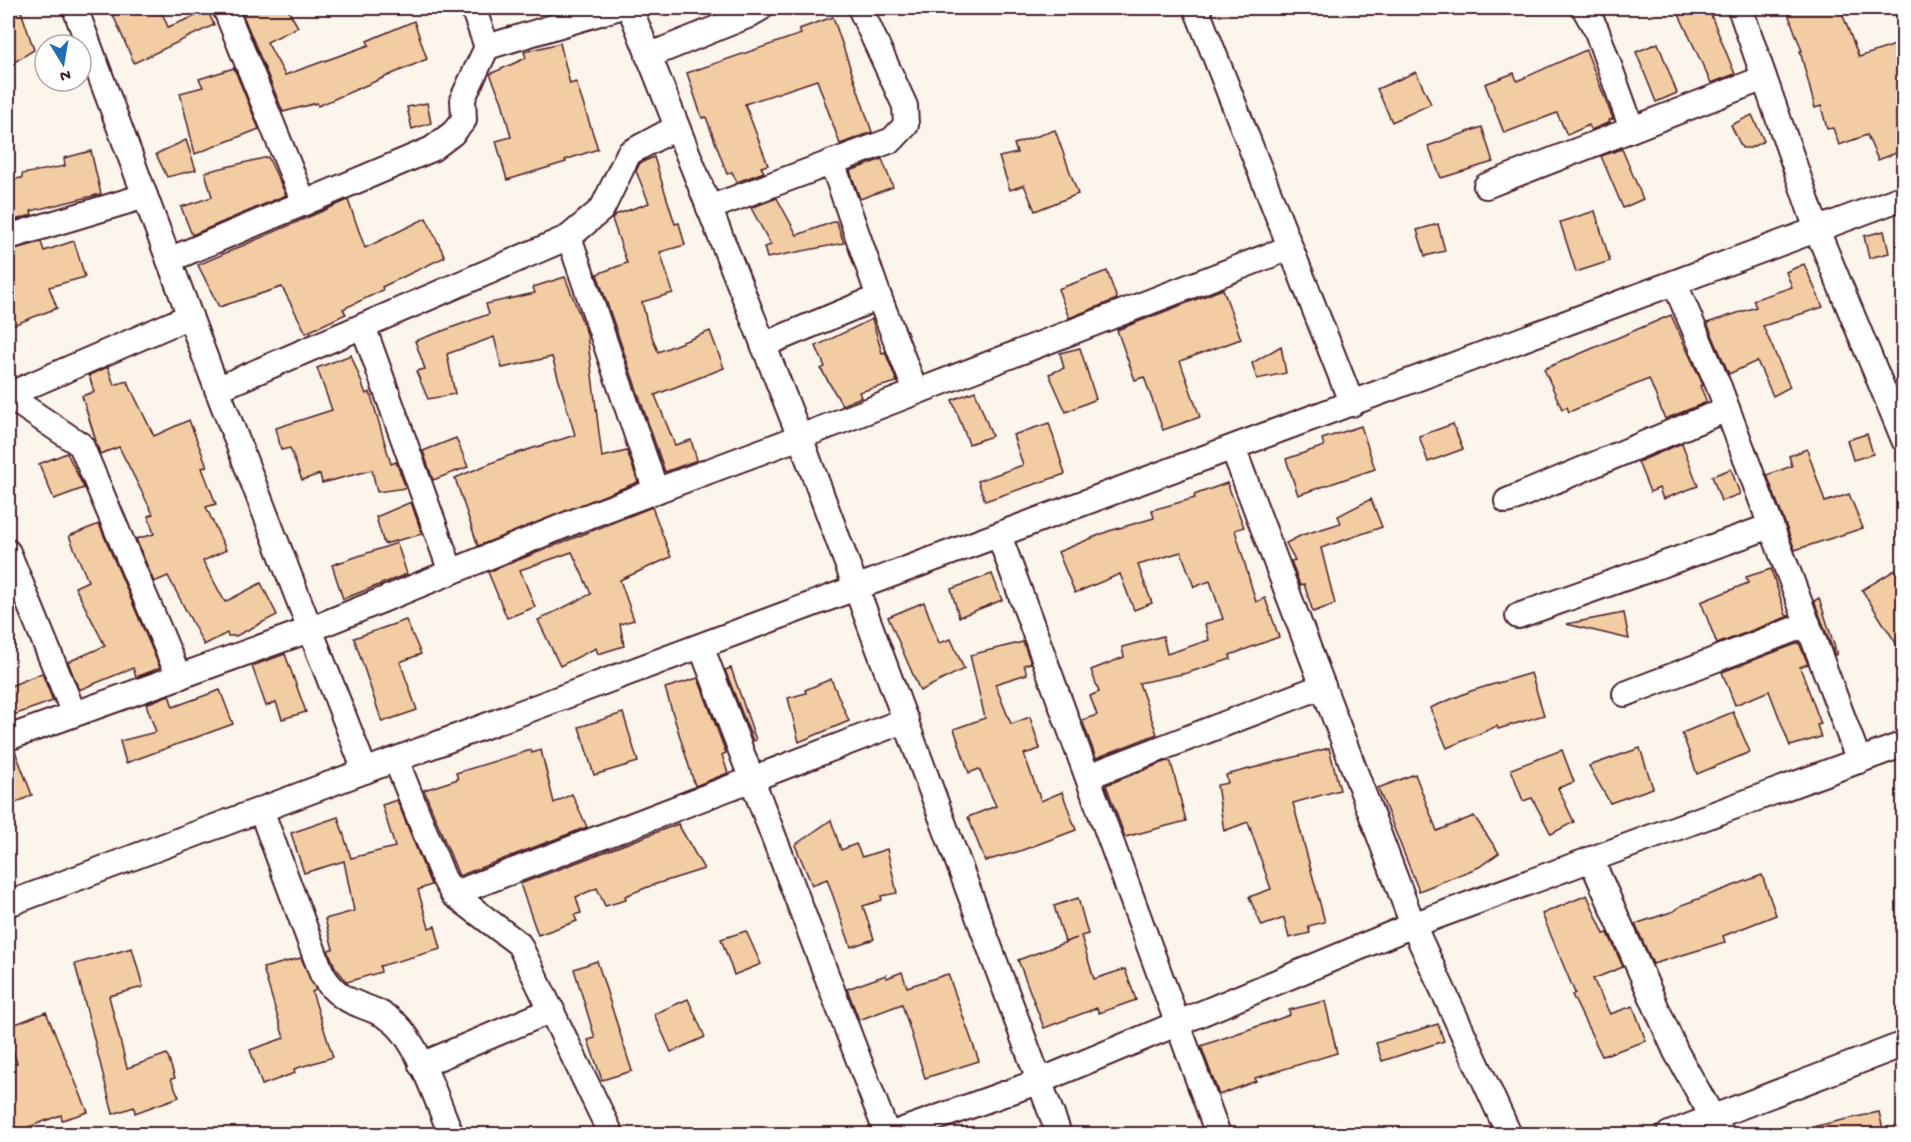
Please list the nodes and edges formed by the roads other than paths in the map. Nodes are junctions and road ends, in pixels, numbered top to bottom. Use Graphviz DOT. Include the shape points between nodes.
graph roads {
  1 [pos="75,8"];
  2 [pos="225,8"];
  3 [pos="473,8"];
  4 [pos="616,8"];
  5 [pos="630,8"];
  6 [pos="761,8"];
  7 [pos="860,8"];
  8 [pos="1197,8"];
  9 [pos="1584,8"];
  10 [pos="1740,8"];
  11 [pos="487,47"];
  12 [pos="648,56"];
  13 [pos="1764,78"];
  14 [pos="677,127"];
  15 [pos="1632,129"];
  16 [pos="832,162"];
  17 [pos="1486,186"];
  18 [pos="145,196"];
  19 [pos="1904,197"];
  20 [pos="304,203"];
  21 [pos="709,208"];
  22 [pos="1817,230"];
  23 [pos="8,237"];
  24 [pos="569,237"];
  25 [pos="1289,248"];
  26 [pos="169,260"];
  27 [pos="1675,284"];
  28 [pos="879,297"];
  29 [pos="190,316"];
  30 [pos="363,326"];
  31 [pos="763,345"];
  32 [pos="217,389"];
  33 [pos="916,392"];
  34 [pos="8,395"];
  35 [pos="1352,404"];
  36 [pos="1727,409"];
  37 [pos="800,437"];
  38 [pos="1904,440"];
  39 [pos="1233,448"];
  40 [pos="656,490"];
  41 [pos="1507,501"];
  42 [pos="1772,526"];
  43 [pos="999,535"];
  44 [pos="8,552"];
  45 [pos="451,572"];
  46 [pos="857,588"];
  47 [pos="1518,616"];
  48 [pos="1808,624"];
  49 [pos="309,630"];
  50 [pos="701,646"];
  51 [pos="179,677"];
  52 [pos="1323,686"];
  53 [pos="1625,694"];
  54 [pos="74,714"];
  55 [pos="906,720"];
  56 [pos="8,738"];
  57 [pos="1904,744"];
  58 [pos="396,760"];
  59 [pos="1859,761"];
  60 [pos="364,771"];
  61 [pos="1089,776"];
  62 [pos="750,779"];
  63 [pos="261,810"];
  64 [pos="1591,859"];
  65 [pos="453,894"];
  66 [pos="8,904"];
  67 [pos="1413,924"];
  68 [pos="552,1010"];
  69 [pos="1176,1023"];
  70 [pos="1904,1044"];
  71 [pos="421,1065"];
  72 [pos="1040,1081"];
  73 [pos="1718,1126"];
  74 [pos="451,1134"];
  75 [pos="611,1134"];
  76 [pos="890,1134"];
  77 [pos="1059,1134"];
  78 [pos="1218,1134"];
  79 [pos="1509,1134"];
  80 [pos="1669,1134"];
  1 -- 18 [label="street"];
  2 -- 20 [label="street"];
  3 -- 11 [label="street"];
  4 -- 11 [label="street"];
  5 -- 12 [label="street"];
  6 -- 12 [label="street"];
  7 -- 16 [label="street" via="905,106 906,125 892,140"];
  8 -- 25 [label="street"];
  9 -- 15 [label="street" via="1596,29"];
  10 -- 13 [label="street"];
  11 -- 20 [label="street" via="463,98 464,120 453,133 432,149"];
  12 -- 14 [label="street"];
  13 -- 15 [label="street"];
  13 -- 22 [label="street"];
  14 -- 21 [label="street"];
  14 -- 24 [label="street" via="629,153 602,209"];
  15 -- 17 [label="street"];
  16 -- 21 [label="street"];
  16 -- 28 [label="street"];
  18 -- 23 [label="street"];
  18 -- 26 [label="street"];
  19 -- 22 [label="street"];
  20 -- 26 [label="street"];
  21 -- 31 [label="street"];
  22 -- 27 [label="street"];
  22 -- 38 [label="street"];
  24 -- 30 [label="street"];
  24 -- 40 [label="street"];
  25 -- 33 [label="street"];
  25 -- 35 [label="street"];
  26 -- 29 [label="street"];
  27 -- 35 [label="street"];
  27 -- 36 [label="street"];
  28 -- 31 [label="street"];
  28 -- 33 [label="street"];
  29 -- 32 [label="street"];
  29 -- 34 [label="street"];
  30 -- 32 [label="street"];
  30 -- 45 [label="street"];
  31 -- 37 [label="street"];
  32 -- 49 [label="street"];
  33 -- 37 [label="street"];
  34 -- 51 [label="street" via="81,445"];
  35 -- 39 [label="street"];
  36 -- 41 [label="street"];
  36 -- 42 [label="street"];
  37 -- 40 [label="street"];
  37 -- 46 [label="street"];
  39 -- 43 [label="street"];
  39 -- 52 [label="street"];
  40 -- 45 [label="street"];
  42 -- 47 [label="street"];
  42 -- 48 [label="street"];
  43 -- 46 [label="street"];
  43 -- 61 [label="street"];
  44 -- 54 [label="street"];
  45 -- 49 [label="street"];
  46 -- 50 [label="street"];
  46 -- 55 [label="street"];
  48 -- 53 [label="street"];
  48 -- 59 [label="street"];
  49 -- 51 [label="street"];
  49 -- 60 [label="street"];
  50 -- 58 [label="street"];
  50 -- 62 [label="street"];
  51 -- 54 [label="street"];
  52 -- 61 [label="street"];
  52 -- 67 [label="street"];
  54 -- 56 [label="street"];
  55 -- 62 [label="street"];
  55 -- 72 [label="street"];
  57 -- 59 [label="street"];
  58 -- 60 [label="street"];
  58 -- 65 [label="street"];
  59 -- 64 [label="street"];
  60 -- 63 [label="street"];
  61 -- 69 [label="street"];
  62 -- 65 [label="street"];
  62 -- 76 [label="street"];
  63 -- 66 [label="street"];
  63 -- 71 [label="street" via="329,986 339,996 393,1021 408,1035"];
  64 -- 67 [label="street"];
  64 -- 73 [label="street" via="1676,1052"];
  65 -- 68 [label="street" via="519,944"];
  67 -- 69 [label="street"];
  67 -- 79 [label="street"];
  68 -- 71 [label="street"];
  68 -- 75 [label="street"];
  69 -- 72 [label="street"];
  69 -- 78 [label="street"];
  70 -- 73 [label="street"];
  71 -- 74 [label="street"];
  72 -- 76 [label="street"];
  72 -- 77 [label="street"];
  73 -- 80 [label="street"];
}
